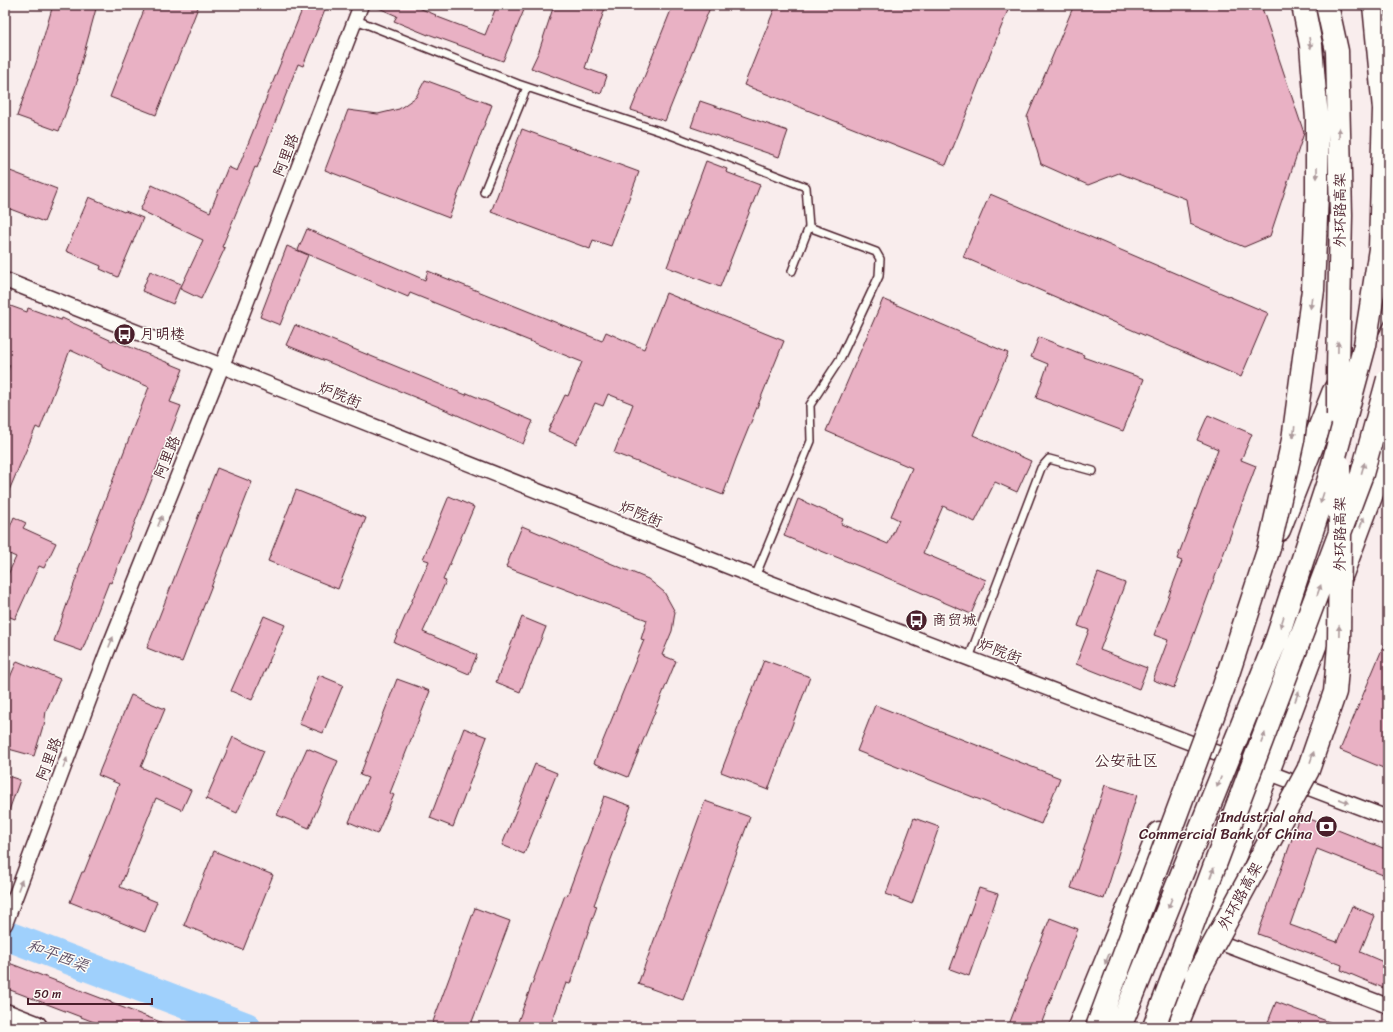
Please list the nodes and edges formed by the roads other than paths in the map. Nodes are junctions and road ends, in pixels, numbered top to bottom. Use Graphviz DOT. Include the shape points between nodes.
graph roads {
  1 [pos="362,5"];
  2 [pos="1302,5"];
  3 [pos="1328,5"];
  4 [pos="1367,5"];
  5 [pos="1374,5"];
  6 [pos="356,20"];
  7 [pos="526,87"];
  8 [pos="1384,109"];
  9 [pos="484,192"];
  10 [pos="809,227"];
  11 [pos="792,271"];
  12 [pos="5,280"];
  13 [pos="1388,291"];
  14 [pos="222,366"];
  15 [pos="1388,379"];
  16 [pos="1388,451"];
  17 [pos="1093,471"];
  18 [pos="755,577"];
  19 [pos="969,658"];
  20 [pos="1195,745"];
  21 [pos="1268,772"];
  22 [pos="1388,818"];
  23 [pos="5,923"];
  24 [pos="1202,936"];
  25 [pos="1388,1006"];
  26 [pos="5,1015"];
  27 [pos="36,1027"];
  28 [pos="1079,1027"];
  29 [pos="1097,1027"];
  30 [pos="1120,1027"];
  31 [pos="1154,1027"];
  32 [pos="1167,1027"];
  33 [pos="1176,1027"];
  1 -- 6 [label="street, 阿里路"];
  2 -- 29 [label="main road, 外环路高架, one-way, bridge" via="1311,45 1317,119 1317,193 1313,290 1293,440 1269,548 1223,689"];
  33 -- 3 [label="main road, 外环路高架, one-way, bridge" via="1196,977 1308,770 1335,692 1340,623 1338,371 1341,214 1337,51"];
  4 -- 8 [label="main road, bridge"];
  5 -- 8 [label="main road, bridge"];
  6 -- 7 [label="lane"];
  6 -- 14 [label="street, 阿里路"];
  7 -- 9 [label="lane"];
  7 -- 10 [label="lane" via="671,136 806,187"];
  8 -- 30 [label="main road, one-way, bridge" via="1378,264 1365,345 1328,482 1277,638"];
  10 -- 11 [label="lane"];
  10 -- 18 [label="lane" via="876,252 880,259 879,276 840,359 810,405 812,442"];
  12 -- 14 [label="street, 炉院街"];
  13 -- 20 [label="main road" via="1333,393"];
  14 -- 18 [label="street, 炉院街"];
  23 -- 14 [label="street, 阿里路, one-way" via="107,652"];
  31 -- 15 [label="main road, one-way, bridge" via="1362,474"];
  21 -- 16 [label="main road, one-way"];
  17 -- 19 [label="lane" via="1049,459 1041,468"];
  18 -- 19 [label="street, 炉院街"];
  19 -- 20 [label="street, 炉院街"];
  20 -- 21 [label="street, 炉院街"];
  20 -- 28 [label="main road, one-way"];
  21 -- 22 [label="street, 炉院街, one-way"];
  21 -- 24 [label="main road"];
  24 -- 25 [label="street"];
  24 -- 32 [label="main road"];
  26 -- 27 [label="main road"];
}
